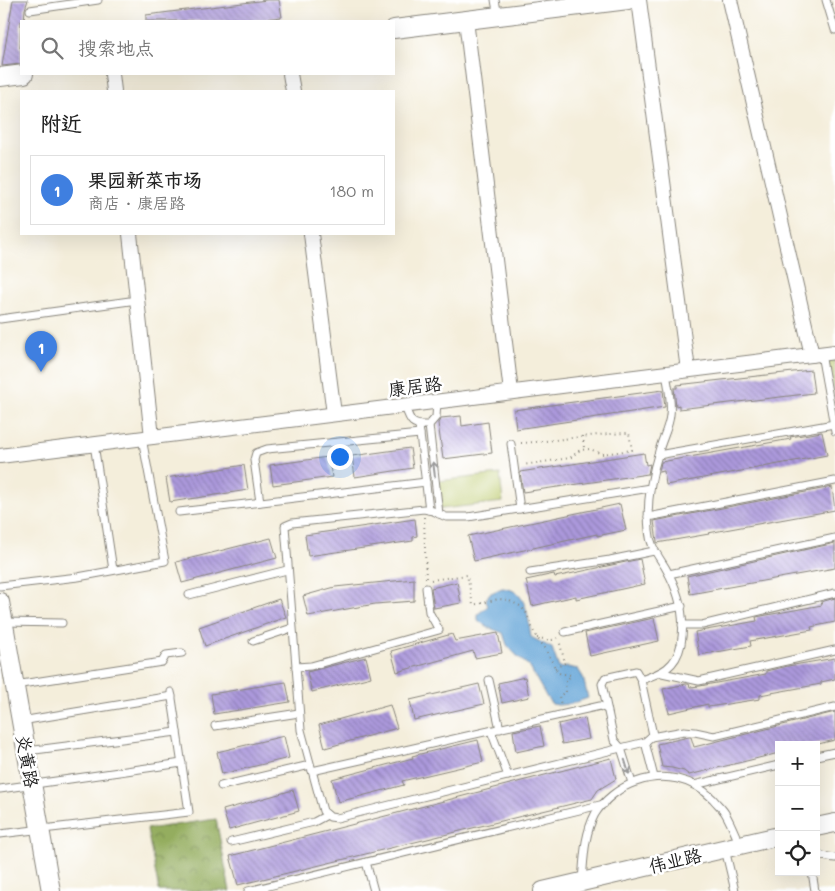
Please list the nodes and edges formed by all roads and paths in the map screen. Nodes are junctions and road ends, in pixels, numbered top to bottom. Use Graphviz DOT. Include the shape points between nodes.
graph roads {
  1 [pos="98,0"];
  2 [pos="628,0"];
  3 [pos="639,0"];
  4 [pos="730,0"];
  5 [pos="826,0"];
  6 [pos="597,2"];
  7 [pos="548,5"];
  8 [pos="497,8"];
  9 [pos="30,10"];
  10 [pos="466,20"];
  11 [pos="395,29"];
  12 [pos="835,30"];
  13 [pos="20,74"];
  14 [pos="112,75"];
  15 [pos="290,75"];
  16 [pos="0,77"];
  17 [pos="114,90"];
  18 [pos="293,90"];
  19 [pos="130,235"];
  20 [pos="311,235"];
  21 [pos="137,300"];
  22 [pos="0,319"];
  23 [pos="835,352"];
  24 [pos="816,355"];
  25 [pos="688,370"];
  26 [pos="666,373"];
  27 [pos="511,392"];
  28 [pos="437,402"];
  29 [pos="405,406"];
  30 [pos="334,414"];
  31 [pos="428,425"];
  32 [pos="419,426"];
  33 [pos="834,427"];
  34 [pos="420,434"];
  35 [pos="583,436"];
  36 [pos="147,438"];
  37 [pos="94,444"];
  38 [pos="511,444"];
  39 [pos="584,449"];
  40 [pos="0,456"];
  41 [pos="658,456"];
  42 [pos="514,466"];
  43 [pos="835,481"];
  44 [pos="426,482"];
  45 [pos="650,488"];
  46 [pos="260,502"];
  47 [pos="427,509"];
  48 [pos="520,509"];
  49 [pos="178,512"];
  50 [pos="439,514"];
  51 [pos="648,518"];
  52 [pos="835,538"];
  53 [pos="654,551"];
  54 [pos="114,570"];
  55 [pos="288,570"];
  56 [pos="530,572"];
  57 [pos="669,574"];
  58 [pos="0,586"];
  59 [pos="426,588"];
  60 [pos="835,593"];
  61 [pos="189,595"];
  62 [pos="0,602"];
  63 [pos="682,606"];
  64 [pos="2,622"];
  65 [pos="62,623"];
  66 [pos="682,625"];
  67 [pos="292,628"];
  68 [pos="565,632"];
  69 [pos="537,638"];
  70 [pos="558,638"];
  71 [pos="253,641"];
  72 [pos="835,650"];
  73 [pos="182,653"];
  74 [pos="296,667"];
  75 [pos="555,668"];
  76 [pos="662,673"];
  77 [pos="489,680"];
  78 [pos="641,680"];
  79 [pos="14,685"];
  80 [pos="608,708"];
  81 [pos="835,708"];
  82 [pos="299,713"];
  83 [pos="563,714"];
  84 [pos="21,721"];
  85 [pos="215,726"];
  86 [pos="500,728"];
  87 [pos="491,730"];
  88 [pos="177,732"];
  89 [pos="648,740"];
  90 [pos="621,748"];
  91 [pos="26,752"];
  92 [pos="835,752"];
  93 [pos="820,755"];
  94 [pos="182,763"];
  95 [pos="775,766"];
  96 [pos="311,768"];
  97 [pos="508,776"];
  98 [pos="654,778"];
  99 [pos="632,783"];
  100 [pos="32,785"];
  101 [pos="694,785"];
  102 [pos="221,786"];
  103 [pos="0,788"];
  104 [pos="604,804"];
  105 [pos="327,815"];
  106 [pos="835,823"];
  107 [pos="820,826"];
  108 [pos="40,828"];
  109 [pos="0,834"];
  110 [pos="775,837"];
  111 [pos="231,842"];
  112 [pos="732,847"];
  113 [pos="820,855"];
  114 [pos="835,858"];
  115 [pos="366,862"];
  116 [pos="813,876"];
  117 [pos="582,882"];
  118 [pos="51,891"];
  119 [pos="248,891"];
  120 [pos="374,891"];
  121 [pos="543,891"];
  122 [pos="735,891"];
  123 [pos="815,891"];
  1 -- 9 [label="lane"];
  2 -- 6 [label="street"];
  3 -- 25 [label="street"];
  4 -- 24 [label="street"];
  5 -- 12 [label="lane"];
  6 -- 7 [label="street"];
  7 -- 8 [label="street"];
  8 -- 10 [label="street"];
  10 -- 11 [label="street"];
  10 -- 27 [label="street"];
  13 -- 16 [label="street"];
  14 -- 17 [label="street"];
  15 -- 18 [label="street"];
  19 -- 21 [label="street"];
  20 -- 30 [label="street"];
  21 -- 22 [label="lane"];
  21 -- 36 [label="street"];
  23 -- 24 [label="street, 康居路"];
  24 -- 25 [label="street, 康居路"];
  24 -- 33 [label="lane"];
  25 -- 26 [label="street, 康居路"];
  26 -- 27 [label="street, 康居路"];
  26 -- 41 [label="lane" via="671,408"];
  27 -- 28 [label="street, 康居路"];
  28 -- 29 [label="street, 康居路"];
  28 -- 31 [label="lane" via="436,417"];
  29 -- 30 [label="street, 康居路"];
  29 -- 32 [label="lane" via="410,420"];
  30 -- 36 [label="street, 康居路"];
  31 -- 32 [label="lane"];
  50 -- 31 [label="lane, one-way"];
  32 -- 34 [label="lane"];
  33 -- 41 [label="lane"];
  34 -- 44 [label="lane"];
  34 -- 46 [label="lane" via="266,449 256,453 254,460"];
  35 -- 38 [label="path"];
  35 -- 39 [label="path"];
  35 -- 39 [label="path" via="629,433 632,450 602,454"];
  36 -- 37 [label="street, 康居路"];
  36 -- 54 [label="lane" via="165,561"];
  37 -- 40 [label="street, 康居路"];
  37 -- 54 [label="lane"];
  38 -- 42 [label="lane"];
  39 -- 42 [label="path" via="570,458"];
  41 -- 45 [label="lane"];
  42 -- 48 [label="lane"];
  43 -- 51 [label="lane"];
  44 -- 46 [label="lane"];
  44 -- 47 [label="lane"];
  45 -- 48 [label="lane"];
  45 -- 51 [label="lane"];
  46 -- 49 [label="lane"];
  47 -- 50 [label="lane"];
  47 -- 55 [label="lane" via="285,526"];
  47 -- 69 [label="path" via="426,580 467,575 473,605 499,599 520,606"];
  48 -- 50 [label="lane" via="468,517"];
  51 -- 53 [label="lane"];
  52 -- 57 [label="lane"];
  53 -- 56 [label="lane"];
  53 -- 57 [label="lane"];
  54 -- 58 [label="lane"];
  55 -- 61 [label="lane"];
  55 -- 67 [label="lane"];
  57 -- 63 [label="lane"];
  59 -- 74 [label="lane" via="429,612 439,630 311,666"];
  60 -- 66 [label="lane" via="702,625"];
  62 -- 64 [label="street, 炎黄路"];
  63 -- 66 [label="lane"];
  63 -- 68 [label="lane"];
  64 -- 65 [label="lane"];
  64 -- 79 [label="street, 炎黄路"];
  66 -- 76 [label="lane" via="680,646 670,666"];
  67 -- 71 [label="lane"];
  67 -- 74 [label="lane"];
  68 -- 70 [label="path"];
  69 -- 70 [label="path"];
  69 -- 75 [label="path"];
  70 -- 75 [label="path" via="565,663"];
  72 -- 76 [label="lane" via="699,681"];
  73 -- 79 [label="lane" via="166,655 162,662"];
  74 -- 82 [label="lane"];
  75 -- 83 [label="path" via="558,674 571,674 565,683 566,692 559,696"];
  76 -- 78 [label="lane"];
  77 -- 86 [label="lane"];
  78 -- 80 [label="lane" via="636,671 605,678 602,684"];
  78 -- 89 [label="lane" via="653,735"];
  79 -- 84 [label="street, 炎黄路"];
  80 -- 83 [label="lane" via="600,706"];
  80 -- 90 [label="lane" via="614,740"];
  81 -- 89 [label="lane" via="714,736 684,732"];
  82 -- 85 [label="lane"];
  82 -- 96 [label="lane"];
  83 -- 86 [label="lane"];
  84 -- 88 [label="lane" via="172,694"];
  84 -- 91 [label="street, 炎黄路"];
  86 -- 87 [label="lane"];
  87 -- 96 [label="lane"];
  87 -- 97 [label="lane"];
  88 -- 91 [label="lane"];
  88 -- 94 [label="lane"];
  89 -- 90 [label="lane"];
  89 -- 98 [label="lane"];
  90 -- 97 [label="lane"];
  90 -- 99 [label="lane, one-way"];
  91 -- 100 [label="street, 炎黄路"];
  92 -- 93 [label="lane"];
  94 -- 100 [label="lane"];
  94 -- 108 [label="lane" via="189,812"];
  95 -- 101 [label="lane"];
  96 -- 102 [label="lane"];
  96 -- 105 [label="lane"];
  97 -- 105 [label="lane" via="337,818"];
  98 -- 99 [label="lane"];
  98 -- 101 [label="lane" via="670,776"];
  99 -- 104 [label="lane" via="610,796"];
  100 -- 103 [label="lane"];
  100 -- 108 [label="street, 炎黄路"];
  101 -- 112 [label="lane" via="725,812"];
  104 -- 115 [label="lane"];
  104 -- 117 [label="lane" via="588,832"];
  105 -- 111 [label="lane" via="314,822"];
  106 -- 107 [label="street"];
  108 -- 109 [label="lane"];
  108 -- 118 [label="street, 炎黄路"];
  110 -- 112 [label="street, 伟业路"];
  112 -- 117 [label="street, 伟业路"];
  112 -- 122 [label="lane"];
  113 -- 114 [label="lane"];
  115 -- 119 [label="lane"];
  115 -- 120 [label="lane"];
  116 -- 123 [label="lane"];
  117 -- 121 [label="street, 伟业路"];
}
